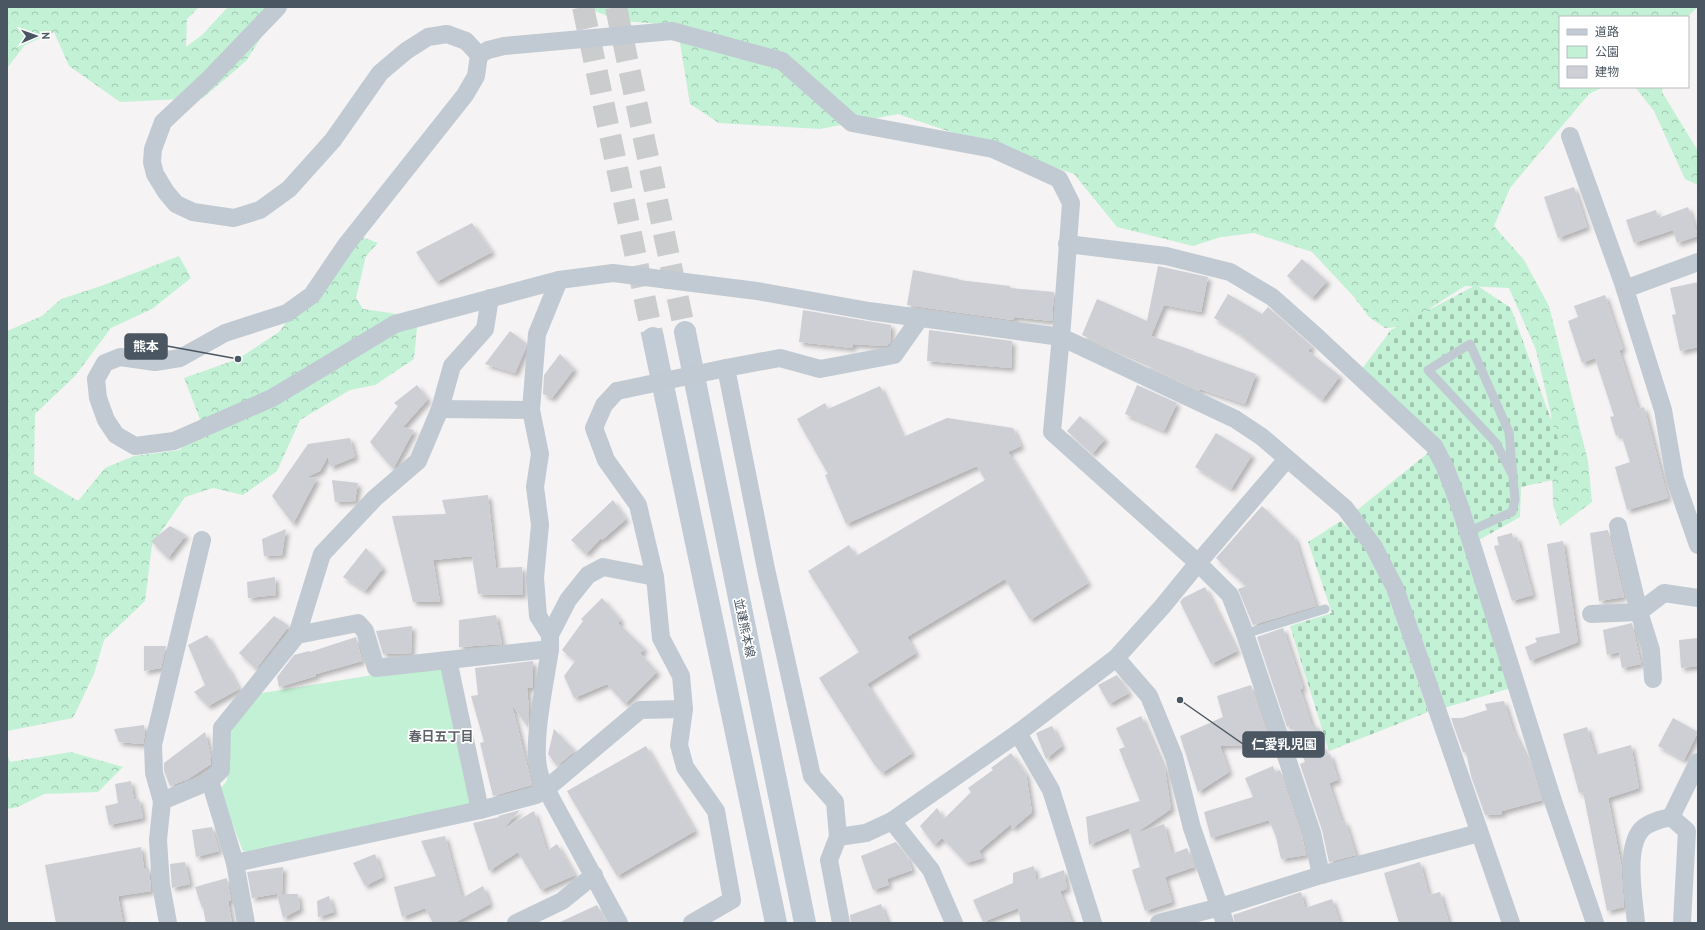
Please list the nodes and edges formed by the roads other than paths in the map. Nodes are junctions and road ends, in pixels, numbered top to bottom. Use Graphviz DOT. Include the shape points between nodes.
graph roads {
  1 [pos="278,7"];
  2 [pos="479,55"];
  3 [pos="1570,136"];
  4 [pos="1067,244"];
  5 [pos="1698,262"];
  6 [pos="559,280"];
  7 [pos="1625,289"];
  8 [pos="490,298"];
  9 [pos="920,318"];
  10 [pos="685,332"];
  11 [pos="1061,337"];
  12 [pos="653,338"];
  13 [pos="726,368"];
  14 [pos="440,409"];
  15 [pos="531,410"];
  16 [pos="1287,459"];
  17 [pos="1512,474"];
  18 [pos="1618,526"];
  19 [pos="1468,532"];
  20 [pos="202,540"];
  21 [pos="1698,545"];
  22 [pos="1198,563"];
  23 [pos="655,577"];
  24 [pos="1698,598"];
  25 [pos="1326,609"];
  26 [pos="1639,612"];
  27 [pos="1591,614"];
  28 [pos="1245,634"];
  29 [pos="297,635"];
  30 [pos="550,642"];
  31 [pos="1116,658"];
  32 [pos="448,660"];
  33 [pos="1653,679"];
  34 [pos="684,709"];
  35 [pos="1018,733"];
  36 [pos="1698,762"];
  37 [pos="210,781"];
  38 [pos="546,789"];
  39 [pos="162,801"];
  40 [pos="480,810"];
  41 [pos="1671,817"];
  42 [pos="892,821"];
  43 [pos="1479,833"];
  44 [pos="838,837"];
  45 [pos="235,863"];
  46 [pos="594,875"];
  47 [pos="1321,875"];
  48 [pos="1223,915"];
  49 [pos="701,921"];
  50 [pos="168,923"];
  51 [pos="246,923"];
  52 [pos="516,923"];
  53 [pos="618,923"];
  54 [pos="776,923"];
  55 [pos="805,923"];
  56 [pos="841,923"];
  57 [pos="954,923"];
  58 [pos="1093,923"];
  59 [pos="1159,923"];
  60 [pos="1511,923"];
  61 [pos="1595,923"];
  62 [pos="1636,923"];
  63 [pos="1682,923"];
  1 -- 2 [label="street" via="211,78 163,122 153,149 152,162 155,174 176,204 193,212 234,218 260,210 289,189 333,140 380,73 428,37 446,34 466,40"];
  2 -- 4 [label="street" via="504,46 672,32 782,61 852,123 993,149 1059,179 1071,203"];
  2 -- 8 [label="street" via="476,76 465,95 346,245 312,295 287,313 225,333 180,358 155,362 120,357 105,363 96,379 98,398 106,420 116,435 135,446 174,441 272,398 395,324"];
  3 -- 7 [label="street"];
  4 -- 11 [label="street"];
  4 -- 19 [label="street" via="1166,256 1230,272 1272,298 1318,337 1434,446 1445,467"];
  5 -- 7 [label="street"];
  6 -- 8 [label="street"];
  6 -- 9 [label="street" via="613,273 757,290"];
  6 -- 15 [label="street" via="537,334"];
  7 -- 21 [label="street" via="1663,410 1675,479"];
  8 -- 14 [label="street" via="485,329 452,366"];
  9 -- 11 [label="street"];
  9 -- 13 [label="street" via="894,355 820,369 780,358"];
  10 -- 55 [label="main road, 並建熊本線"];
  11 -- 16 [label="street" via="1235,419 1262,437"];
  11 -- 22 [label="street" via="1052,432"];
  12 -- 54 [label="main road"];
  13 -- 23 [label="street, bridge" via="617,391 604,405 594,428 606,460 638,506"];
  13 -- 44 [label="street" via="766,569 812,776 835,802"];
  14 -- 15 [label="street"];
  14 -- 29 [label="street" via="418,461 375,498 322,554"];
  15 -- 30 [label="street" via="540,454 535,487 540,525 535,578 538,616"];
  16 -- 22 [label="street"];
  16 -- 43 [label="street" via="1345,508 1374,547 1395,588"];
  17 -- 17 [label="lane" via="1508,432 1470,344 1428,370 1496,443"];
  17 -- 19 [label="lane" via="1515,500 1512,512"];
  18 -- 26 [label="street"];
  19 -- 61 [label="street" via="1553,801"];
  20 -- 39 [label="street" via="154,745 154,774"];
  22 -- 28 [label="street" via="1230,595"];
  22 -- 31 [label="street"];
  23 -- 30 [label="street" via="603,567 588,575 568,600"];
  23 -- 34 [label="street" via="661,638 681,676"];
  24 -- 26 [label="street" via="1664,593"];
  25 -- 28 [label="lane"];
  26 -- 27 [label="street"];
  26 -- 33 [label="street" via="1651,650"];
  28 -- 47 [label="street" via="1312,833"];
  29 -- 32 [label="street" via="358,623 365,631 376,668"];
  29 -- 37 [label="street" via="222,728 221,770"];
  30 -- 32 [label="street"];
  30 -- 38 [label="street" via="538,733 538,762"];
  31 -- 35 [label="street"];
  31 -- 48 [label="street" via="1149,696 1174,756 1192,828"];
  32 -- 40 [label="street"];
  34 -- 38 [label="street" via="640,710"];
  34 -- 49 [label="street" via="679,745 685,767 716,811 732,900"];
  35 -- 42 [label="street"];
  35 -- 58 [label="street" via="1051,790"];
  36 -- 41 [label="street"];
  37 -- 39 [label="street"];
  37 -- 45 [label="street"];
  38 -- 40 [label="street" via="536,796"];
  38 -- 46 [label="street"];
  39 -- 50 [label="street" via="158,840 161,886"];
  40 -- 45 [label="street"];
  41 -- 62 [label="street" via="1660,819 1642,829 1633,848 1631,866"];
  41 -- 63 [label="street" via="1687,831"];
  42 -- 44 [label="street" via="866,833"];
  42 -- 57 [label="street" via="932,870"];
  43 -- 47 [label="street"];
  43 -- 60 [label="street"];
  44 -- 56 [label="street" via="829,860"];
  45 -- 51 [label="street"];
  46 -- 52 [label="street" via="562,901"];
  46 -- 53 [label="street"];
  47 -- 48 [label="street"];
  48 -- 59 [label="street"];
}
